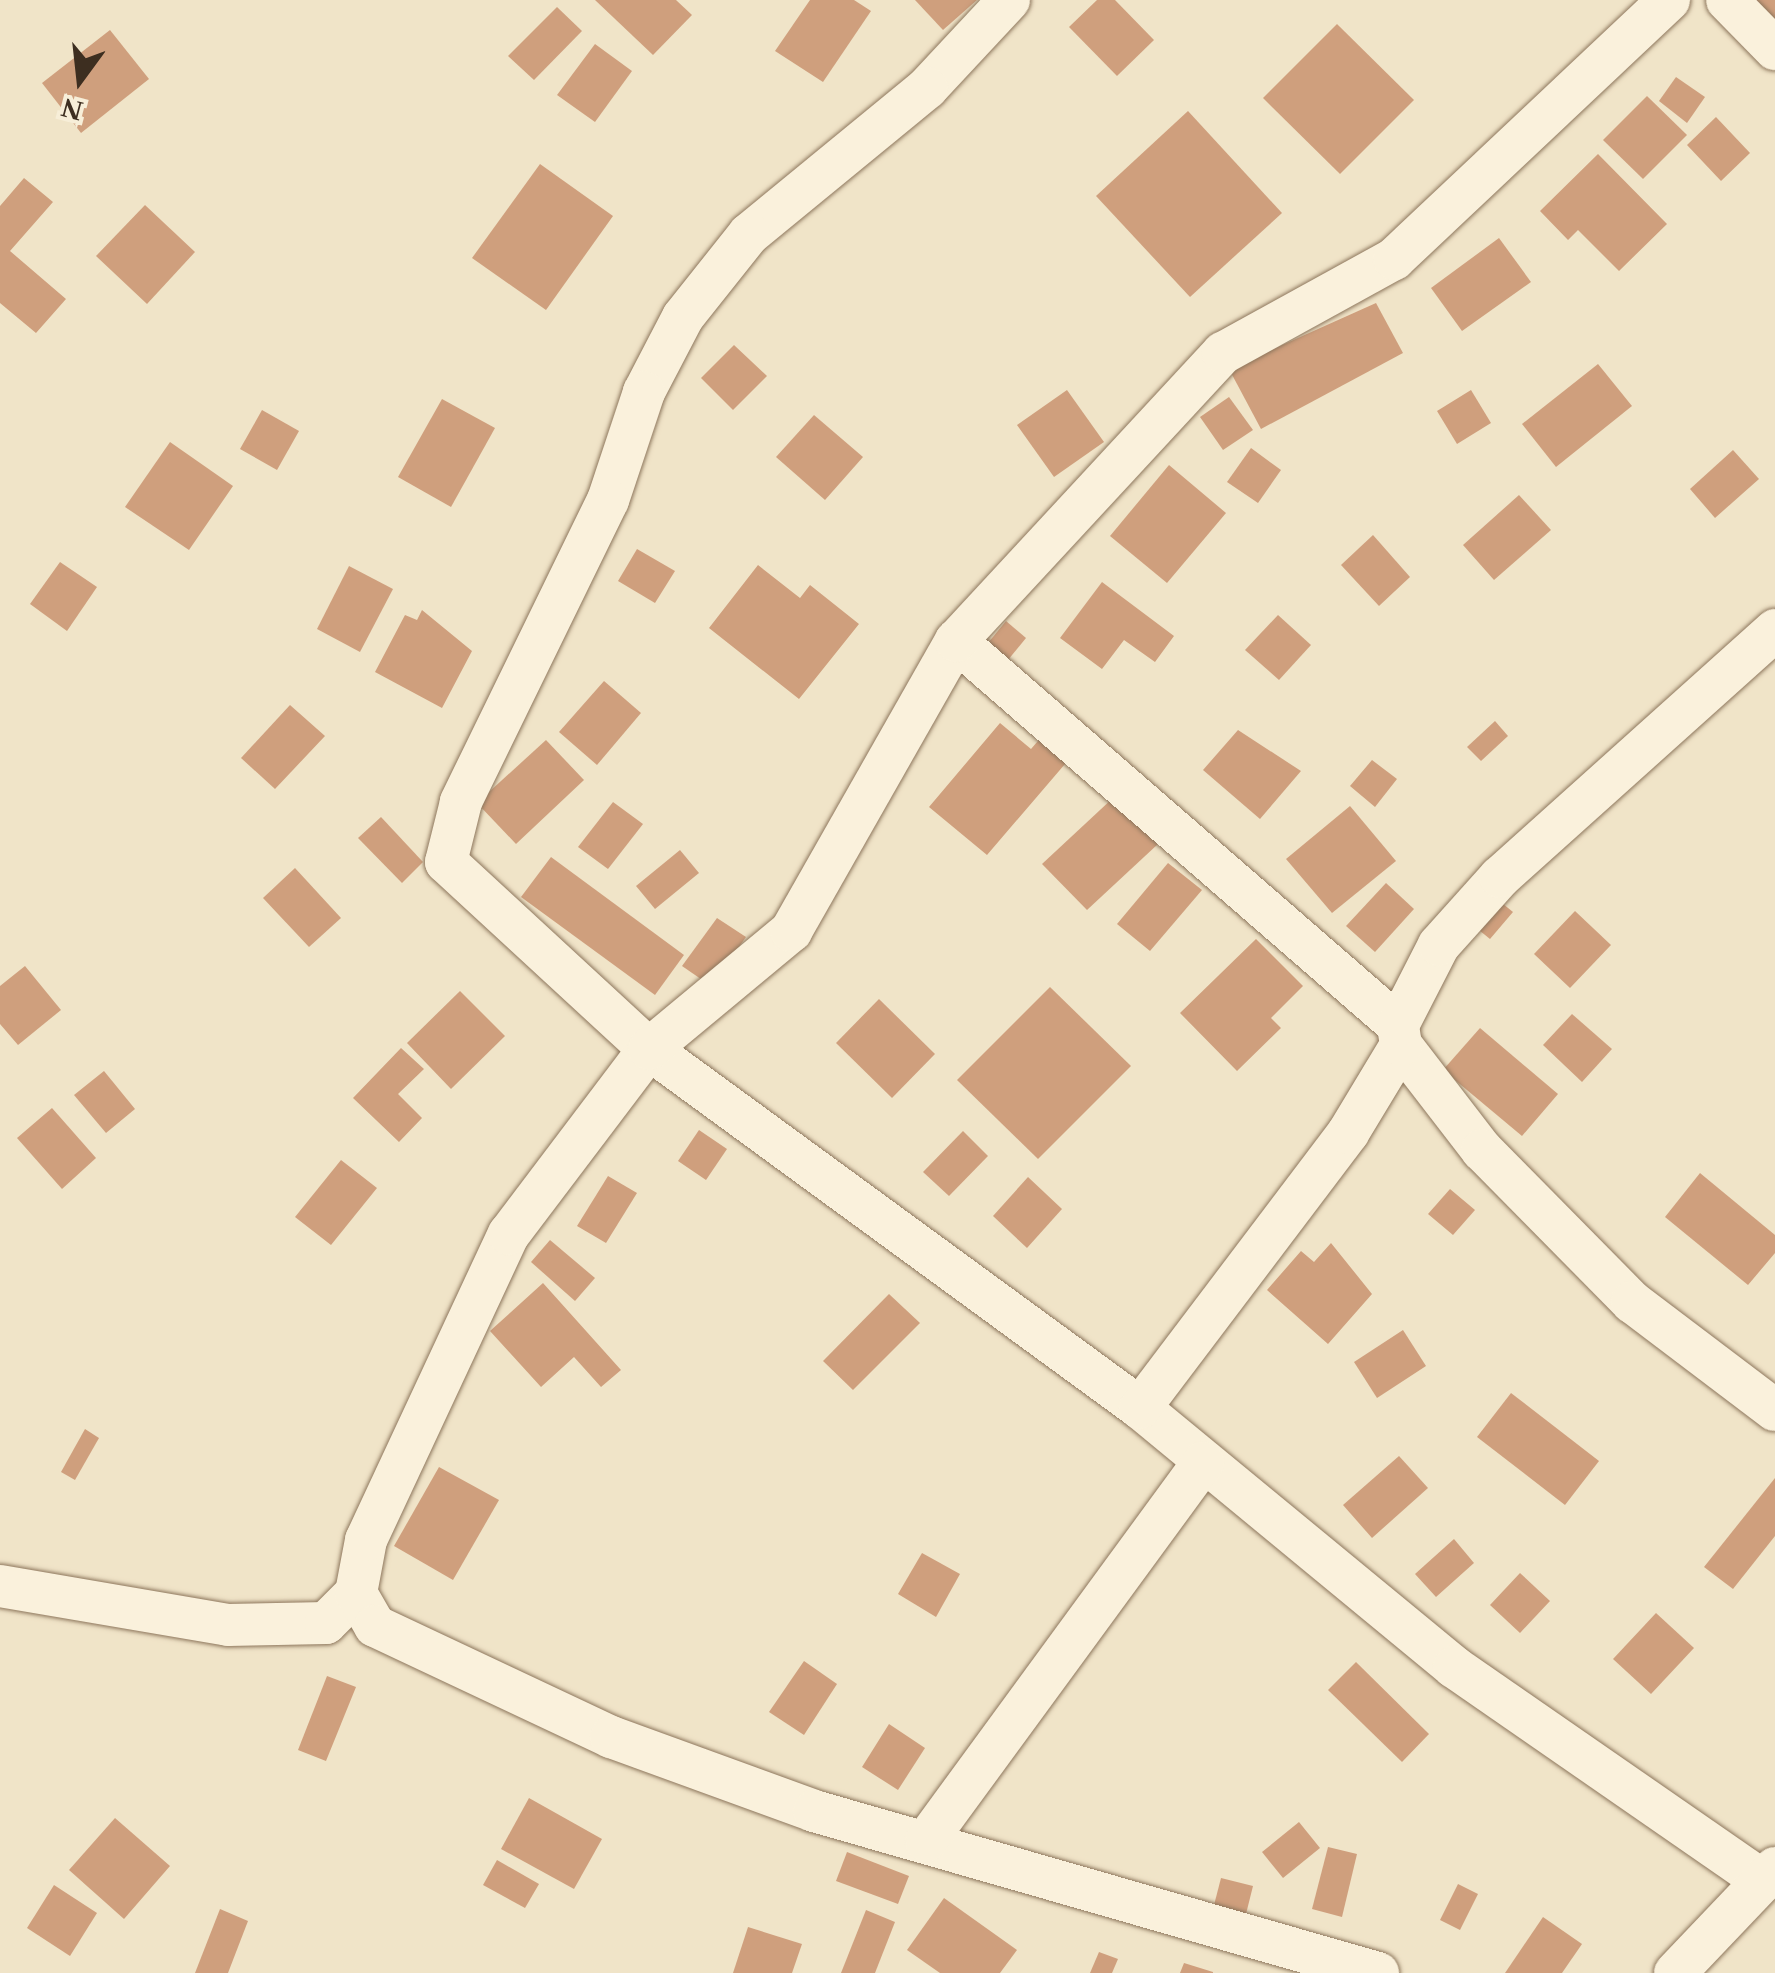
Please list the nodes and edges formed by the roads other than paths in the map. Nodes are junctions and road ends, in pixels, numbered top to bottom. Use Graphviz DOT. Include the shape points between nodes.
graph roads {
  1 [pos="1009,0"];
  2 [pos="1669,0"];
  3 [pos="1727,0"];
  4 [pos="1775,49"];
  5 [pos="1775,630"];
  6 [pos="956,640"];
  7 [pos="1400,1035"];
  8 [pos="649,1048"];
  9 [pos="1140,1408"];
  10 [pos="1775,1410"];
  11 [pos="1204,1462"];
  12 [pos="0,1586"];
  13 [pos="356,1592"];
  14 [pos="926,1841"];
  15 [pos="1769,1874"];
  16 [pos="1378,1973"];
  17 [pos="1676,1973"];
  1 -- 8 [label="street" via="927,88 749,234 683,317 644,392 608,500 445,840 446,862 470,888"];
  2 -- 6 [label="street" via="1394,258 1223,353"];
  3 -- 4 [label="street"];
  5 -- 7 [label="street" via="1500,877 1439,945"];
  6 -- 7 [label="street"];
  6 -- 8 [label="street" via="791,931"];
  7 -- 9 [label="street" via="1348,1134"];
  7 -- 10 [label="street" via="1482,1150 1632,1302"];
  8 -- 9 [label="street"];
  8 -- 13 [label="street" via="509,1234 366,1540"];
  9 -- 11 [label="street"];
  11 -- 14 [label="street"];
  11 -- 15 [label="street" via="1454,1667"];
  12 -- 13 [label="street" via="113,1611 288,1630 326,1623"];
  13 -- 14 [label="street" via="375,1626 611,1737"];
  14 -- 16 [label="street"];
  15 -- 17 [label="street"];
}
